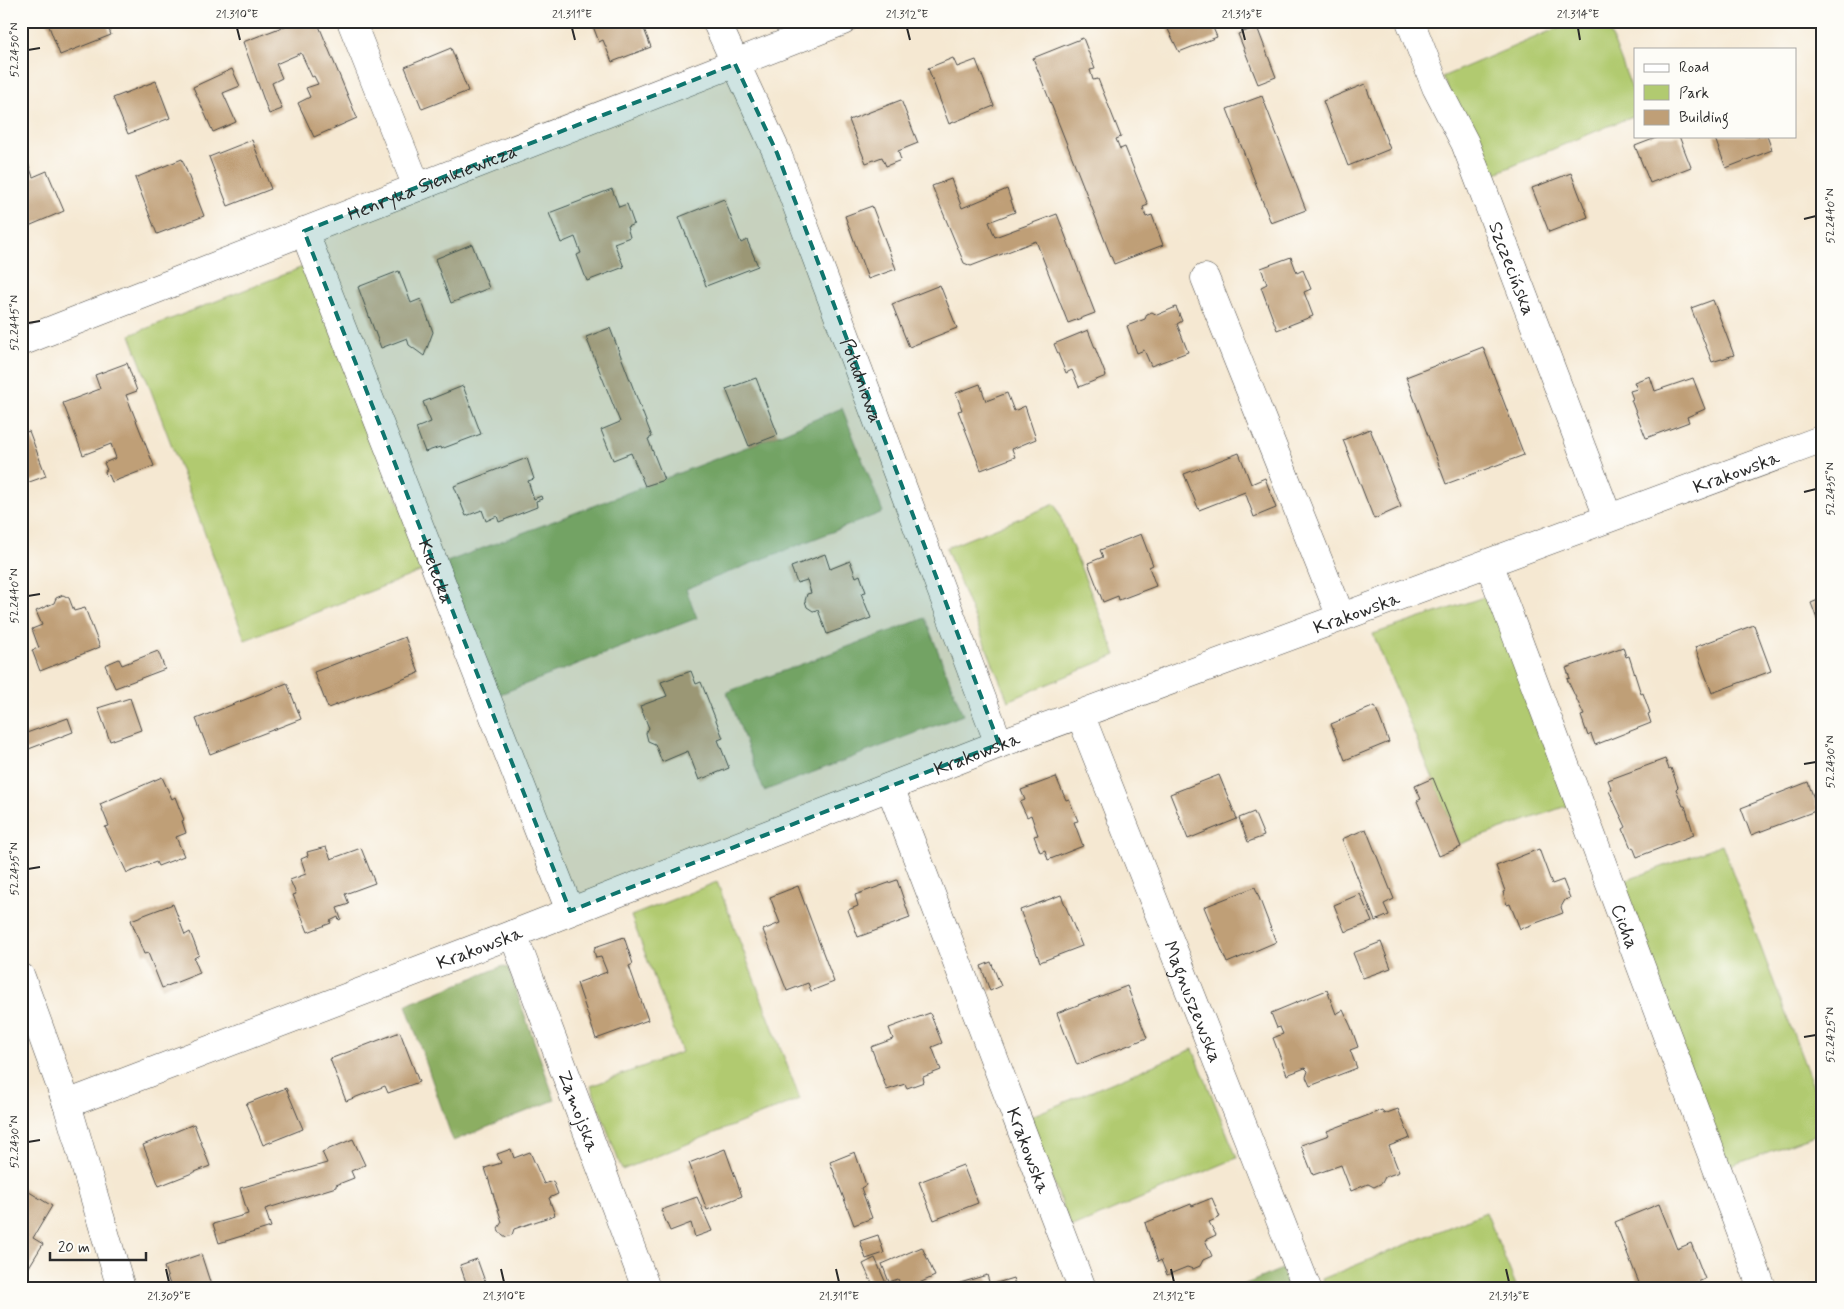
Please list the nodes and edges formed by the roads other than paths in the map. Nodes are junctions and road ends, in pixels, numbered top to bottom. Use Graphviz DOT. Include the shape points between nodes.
graph roads {
  1 [pos="350,21"];
  2 [pos="716,21"];
  3 [pos="843,21"];
  4 [pos="1410,21"];
  5 [pos="735,64"];
  6 [pos="417,186"];
  7 [pos="304,231"];
  8 [pos="1205,278"];
  9 [pos="21,342"];
  10 [pos="1823,439"];
  11 [pos="1608,518"];
  12 [pos="1489,563"];
  13 [pos="1341,617"];
  14 [pos="1080,714"];
  15 [pos="998,744"];
  16 [pos="890,787"];
  17 [pos="570,911"];
  18 [pos="513,934"];
  19 [pos="21,977"];
  20 [pos="67,1104"];
  21 [pos="121,1288"];
  22 [pos="646,1288"];
  23 [pos="1082,1288"];
  24 [pos="1308,1288"];
  25 [pos="1762,1288"];
  1 -- 6 [label="street"];
  2 -- 5 [label="street, Południowa"];
  3 -- 5 [label="street, Henryka Sienkiewicza"];
  4 -- 11 [label="street, Szczecińska" via="1436,87 1465,143"];
  5 -- 6 [label="street, Henryka Sienkiewicza"];
  5 -- 15 [label="street, Południowa" via="777,153"];
  6 -- 7 [label="street, Henryka Sienkiewicza"];
  7 -- 9 [label="street, Henryka Sienkiewicza"];
  7 -- 17 [label="street, Kielecka"];
  8 -- 13 [label="street"];
  10 -- 11 [label="street, Krakowska"];
  11 -- 12 [label="street, Krakowska"];
  12 -- 13 [label="street, Krakowska"];
  12 -- 25 [label="street, Cicha"];
  13 -- 14 [label="street, Krakowska"];
  14 -- 15 [label="street, Krakowska"];
  14 -- 24 [label="street, Magnuszewska"];
  15 -- 16 [label="street, Krakowska"];
  16 -- 17 [label="street, Krakowska"];
  16 -- 23 [label="street, Krakowska"];
  17 -- 18 [label="street, Krakowska"];
  18 -- 20 [label="street, Krakowska"];
  18 -- 22 [label="street, Zamojska"];
  19 -- 20 [label="street"];
  20 -- 21 [label="street"];
}
